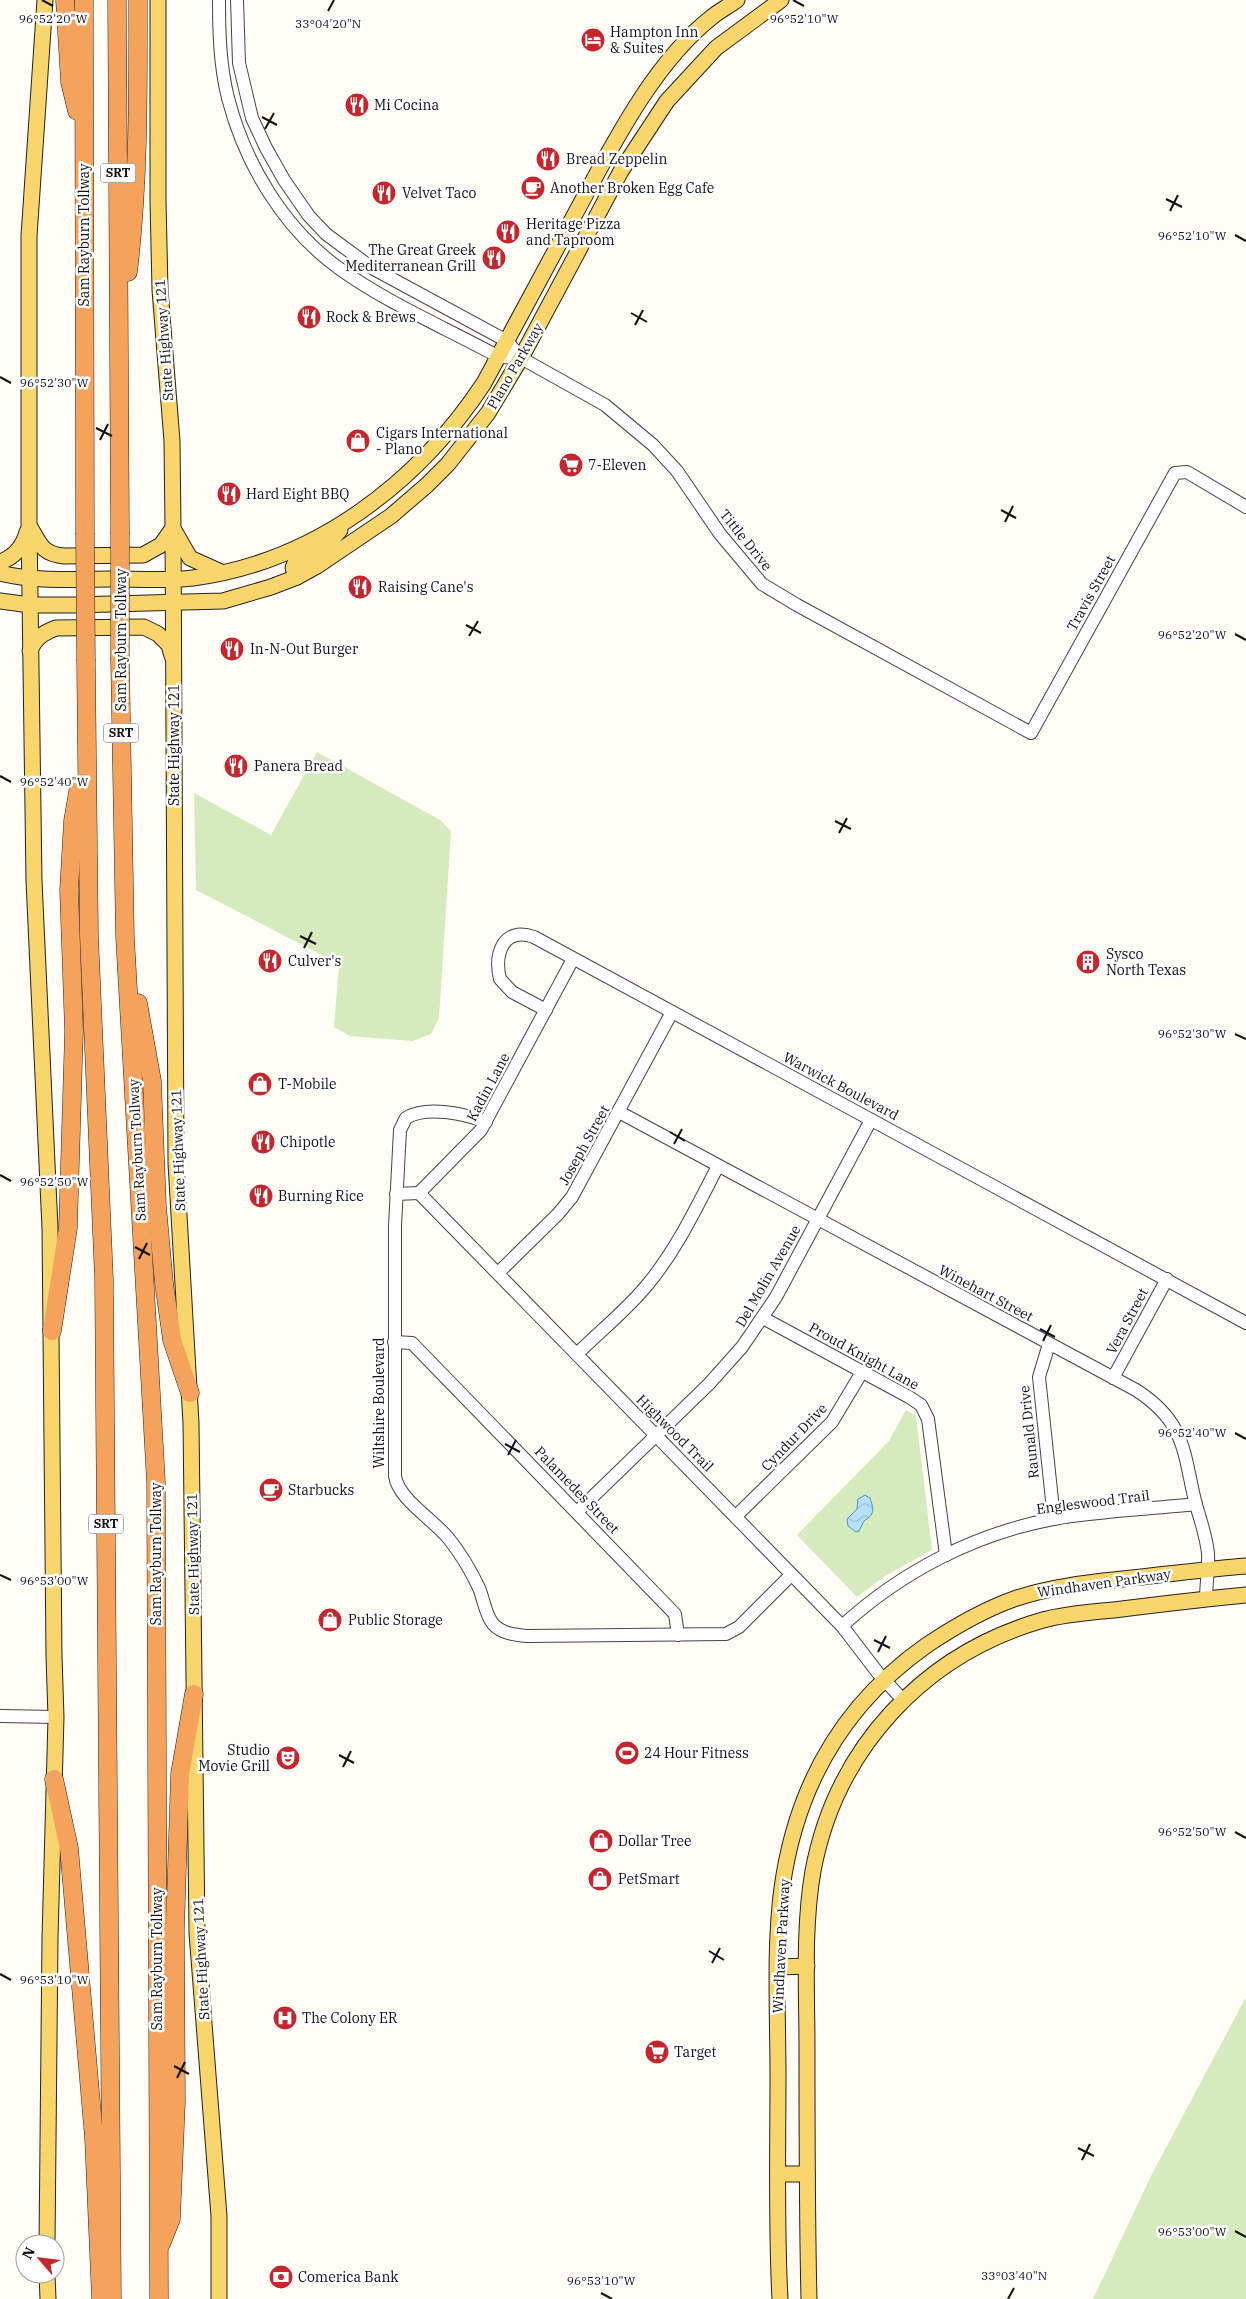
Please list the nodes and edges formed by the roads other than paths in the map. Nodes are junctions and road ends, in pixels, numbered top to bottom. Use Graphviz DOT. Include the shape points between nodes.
graph roads {
  1 [pos="46,0"];
  2 [pos="65,0"];
  3 [pos="84,0"];
  4 [pos="117,0"];
  5 [pos="138,0"];
  6 [pos="158,0"];
  7 [pos="219,0"];
  8 [pos="237,0"];
  9 [pos="737,0"];
  10 [pos="781,0"];
  11 [pos="84,136"];
  12 [pos="507,341"];
  13 [pos="119,347"];
  14 [pos="499,356"];
  15 [pos="521,358"];
  16 [pos="1246,508"];
  17 [pos="350,520"];
  18 [pos="29,526"];
  19 [pos="173,528"];
  20 [pos="0,562"];
  21 [pos="221,572"];
  22 [pos="0,574"];
  23 [pos="297,577"];
  24 [pos="30,578"];
  25 [pos="174,578"];
  26 [pos="0,601"];
  27 [pos="202,603"];
  28 [pos="174,604"];
  29 [pos="30,605"];
  30 [pos="30,652"];
  31 [pos="174,667"];
  32 [pos="1031,732"];
  33 [pos="86,749"];
  34 [pos="125,937"];
  35 [pos="573,959"];
  36 [pos="546,1010"];
  37 [pos="672,1012"];
  38 [pos="619,1112"];
  39 [pos="871,1120"];
  40 [pos="486,1122"];
  41 [pos="718,1166"];
  42 [pos="419,1193"];
  43 [pos="396,1194"];
  44 [pos="818,1219"];
  45 [pos="498,1273"];
  46 [pos="1167,1279"];
  47 [pos="763,1318"];
  48 [pos="1246,1323"];
  49 [pos="52,1331"];
  50 [pos="394,1342"];
  51 [pos="1049,1344"];
  52 [pos="577,1354"];
  53 [pos="862,1372"];
  54 [pos="1113,1378"];
  55 [pos="190,1393"];
  56 [pos="655,1435"];
  57 [pos="1196,1504"];
  58 [pos="577,1512"];
  59 [pos="736,1516"];
  60 [pos="1054,1519"];
  61 [pos="946,1555"];
  62 [pos="1246,1566"];
  63 [pos="1206,1570"];
  64 [pos="791,1575"];
  65 [pos="1246,1595"];
  66 [pos="1206,1599"];
  67 [pos="842,1626"];
  68 [pos="678,1635"];
  69 [pos="884,1680"];
  70 [pos="194,1694"];
  71 [pos="903,1700"];
  72 [pos="0,1716"];
  73 [pos="56,1717"];
  74 [pos="54,1779"];
  75 [pos="807,1966"];
  76 [pos="778,1967"];
  77 [pos="778,2174"];
  78 [pos="807,2174"];
  79 [pos="47,2234"];
  80 [pos="158,2251"];
  81 [pos="47,2284"];
  82 [pos="48,2299"];
  83 [pos="101,2299"];
  84 [pos="112,2299"];
  85 [pos="159,2299"];
  86 [pos="219,2299"];
  87 [pos="780,2299"];
  88 [pos="808,2299"];
  1 -- 18 [label="main road" via="29,236"];
  2 -- 11 [label="highway" via="70,82"];
  3 -- 11 [label="highway, Sam Rayburn Tollway / SRT"];
  4 -- 13 [label="highway, Sam Rayburn Tollway / SRT"];
  5 -- 13 [label="highway" via="138,106 132,240"];
  6 -- 19 [label="main road, State Highway 121" via="160,290 172,441"];
  7 -- 14 [label="street" via="222,66 228,98 250,158 288,221 316,250 364,285"];
  8 -- 12 [label="street" via="239,63 252,118 284,180 309,216 326,234 372,268"];
  9 -- 12 [label="main road, Plano Parkway" via="701,26 646,93 611,147"];
  10 -- 15 [label="main road, Plano Parkway" via="716,48 667,101 621,171"];
  11 -- 33 [label="highway, Sam Rayburn Tollway / SRT, bridge"];
  12 -- 14 [label="main road, Plano Parkway"];
  12 -- 15 [label="street"];
  13 -- 34 [label="highway, Sam Rayburn Tollway / SRT, bridge"];
  14 -- 15 [label="street"];
  14 -- 17 [label="main road, Plano Parkway" via="471,404 445,436 398,483"];
  15 -- 23 [label="main road, Plano Parkway" via="488,414 427,485 371,530"];
  15 -- 32 [label="street, Tittle Drive" via="605,405 653,444 762,584"];
  16 -- 32 [label="street, Travis Street" via="1187,472 1175,473"];
  17 -- 21 [label="main road, Plano Parkway" via="294,549"];
  17 -- 23 [label="main road" via="327,545 295,563 293,568"];
  18 -- 19 [label="main road" via="44,551 54,556 142,555 161,544"];
  18 -- 20 [label="main road" via="20,549"];
  18 -- 24 [label="main road"];
  19 -- 21 [label="main road" via="190,558"];
  19 -- 25 [label="main road, State Highway 121"];
  21 -- 25 [label="main road, Plano Parkway"];
  22 -- 24 [label="main road, Plano Parkway"];
  23 -- 27 [label="main road, Plano Parkway" via="240,596"];
  24 -- 25 [label="main road, Plano Parkway"];
  24 -- 29 [label="main road"];
  25 -- 28 [label="main road, State Highway 121"];
  26 -- 29 [label="main road, Plano Parkway"];
  27 -- 28 [label="main road, Plano Parkway"];
  27 -- 31 [label="main road" via="188,613 183,622"];
  28 -- 29 [label="main road, Plano Parkway"];
  28 -- 31 [label="main road, State Highway 121"];
  29 -- 30 [label="main road"];
  30 -- 31 [label="main road" via="34,641 44,632 56,628 144,627 169,644"];
  30 -- 49 [label="main road" via="34,881"];
  31 -- 55 [label="main road, State Highway 121" via="176,1163"];
  33 -- 49 [label="highway" via="73,821 69,890 74,1031 68,1228"];
  33 -- 84 [label="highway, Sam Rayburn Tollway / SRT" via="89,935 104,1280"];
  34 -- 55 [label="highway" via="152,1080 157,1206 172,1340"];
  34 -- 80 [label="highway, Sam Rayburn Tollway / SRT" via="156,1482"];
  35 -- 36 [label="street, Kadin Lane"];
  35 -- 36 [label="street, Warwick Boulevard" via="526,934 512,936 504,942 499,957 503,984"];
  35 -- 37 [label="street, Warwick Boulevard"];
  36 -- 40 [label="street, Kadin Lane"];
  37 -- 38 [label="street, Joseph Street"];
  37 -- 39 [label="street, Warwick Boulevard"];
  38 -- 41 [label="street, Winehart Street"];
  38 -- 45 [label="street, Joseph Street" via="572,1197"];
  39 -- 44 [label="street, Del Molin Avenue"];
  39 -- 46 [label="street, Warwick Boulevard"];
  40 -- 42 [label="street, Kadin Lane" via="476,1137"];
  40 -- 43 [label="street, Wiltshire Boulevard" via="464,1114 444,1112 420,1112 406,1118 399,1134"];
  41 -- 44 [label="street, Winehart Street"];
  41 -- 52 [label="street" via="660,1269"];
  42 -- 43 [label="street"];
  42 -- 45 [label="street, Highwood Trail"];
  43 -- 50 [label="street, Wiltshire Boulevard"];
  44 -- 47 [label="street, Del Molin Avenue"];
  44 -- 51 [label="street, Winehart Street"];
  45 -- 52 [label="street, Highwood Trail"];
  46 -- 48 [label="street, Warwick Boulevard"];
  46 -- 54 [label="street, Vera Street"];
  47 -- 53 [label="street, Proud Knight Lane"];
  47 -- 56 [label="street, Del Molin Avenue" via="731,1361"];
  49 -- 73 [label="main road"];
  50 -- 58 [label="street, Palamedes Street" via="412,1343"];
  50 -- 68 [label="street, Wiltshire Boulevard" via="396,1483 401,1494 432,1520 458,1550 493,1624 504,1632 519,1635"];
  51 -- 54 [label="street, Winehart Street"];
  51 -- 60 [label="street, Raunald Drive" via="1039,1377"];
  52 -- 56 [label="street, Highwood Trail"];
  53 -- 59 [label="street, Cyndur Drive" via="832,1422"];
  53 -- 61 [label="street, Proud Knight Lane" via="917,1401 926,1412"];
  54 -- 57 [label="street, Winehart Street" via="1152,1401 1170,1422 1184,1448"];
  55 -- 70 [label="main road, State Highway 121"];
  56 -- 58 [label="street, Del Molin Avenue"];
  56 -- 59 [label="street, Highwood Trail"];
  57 -- 60 [label="street, Engleswood Trail"];
  57 -- 63 [label="street, Winehart Street" via="1206,1536"];
  58 -- 68 [label="street, Palamedes Street" via="675,1614"];
  59 -- 64 [label="street, Highwood Trail"];
  60 -- 61 [label="street, Engleswood Trail" via="990,1536"];
  61 -- 67 [label="street, Engleswood Trail" via="893,1585"];
  62 -- 63 [label="main road, Windhaven Parkway"];
  63 -- 66 [label="street, Winehart Street"];
  63 -- 69 [label="main road, Windhaven Parkway" via="1078,1584 1016,1598 949,1631"];
  64 -- 67 [label="street, Highwood Trail"];
  64 -- 68 [label="street, Wiltshire Boulevard" via="732,1631"];
  65 -- 66 [label="main road, Windhaven Parkway"];
  66 -- 71 [label="main road, Windhaven Parkway" via="1079,1614 1035,1623 967,1652"];
  67 -- 69 [label="street, Highwood Trail"];
  69 -- 71 [label="street, Highwood Trail"];
  69 -- 76 [label="main road, Windhaven Parkway" via="839,1732 800,1807 781,1891"];
  70 -- 80 [label="highway" via="180,1774 176,2101 171,2219"];
  70 -- 86 [label="main road, State Highway 121" via="198,1933 219,2216"];
  71 -- 75 [label="main road, Windhaven Parkway" via="859,1752 827,1818 811,1884"];
  72 -- 73 [label="street"];
  73 -- 74 [label="main road"];
  74 -- 79 [label="main road"];
  74 -- 83 [label="highway" via="70,1848 94,2138"];
  75 -- 76 [label="main road"];
  75 -- 78 [label="main road, Windhaven Parkway"];
  76 -- 77 [label="main road, Windhaven Parkway"];
  77 -- 78 [label="main road"];
  77 -- 87 [label="main road, Windhaven Parkway"];
  78 -- 88 [label="main road, Windhaven Parkway"];
  80 -- 85 [label="highway, Sam Rayburn Tollway / SRT"];
  81 -- 82 [label="main road"];
}
